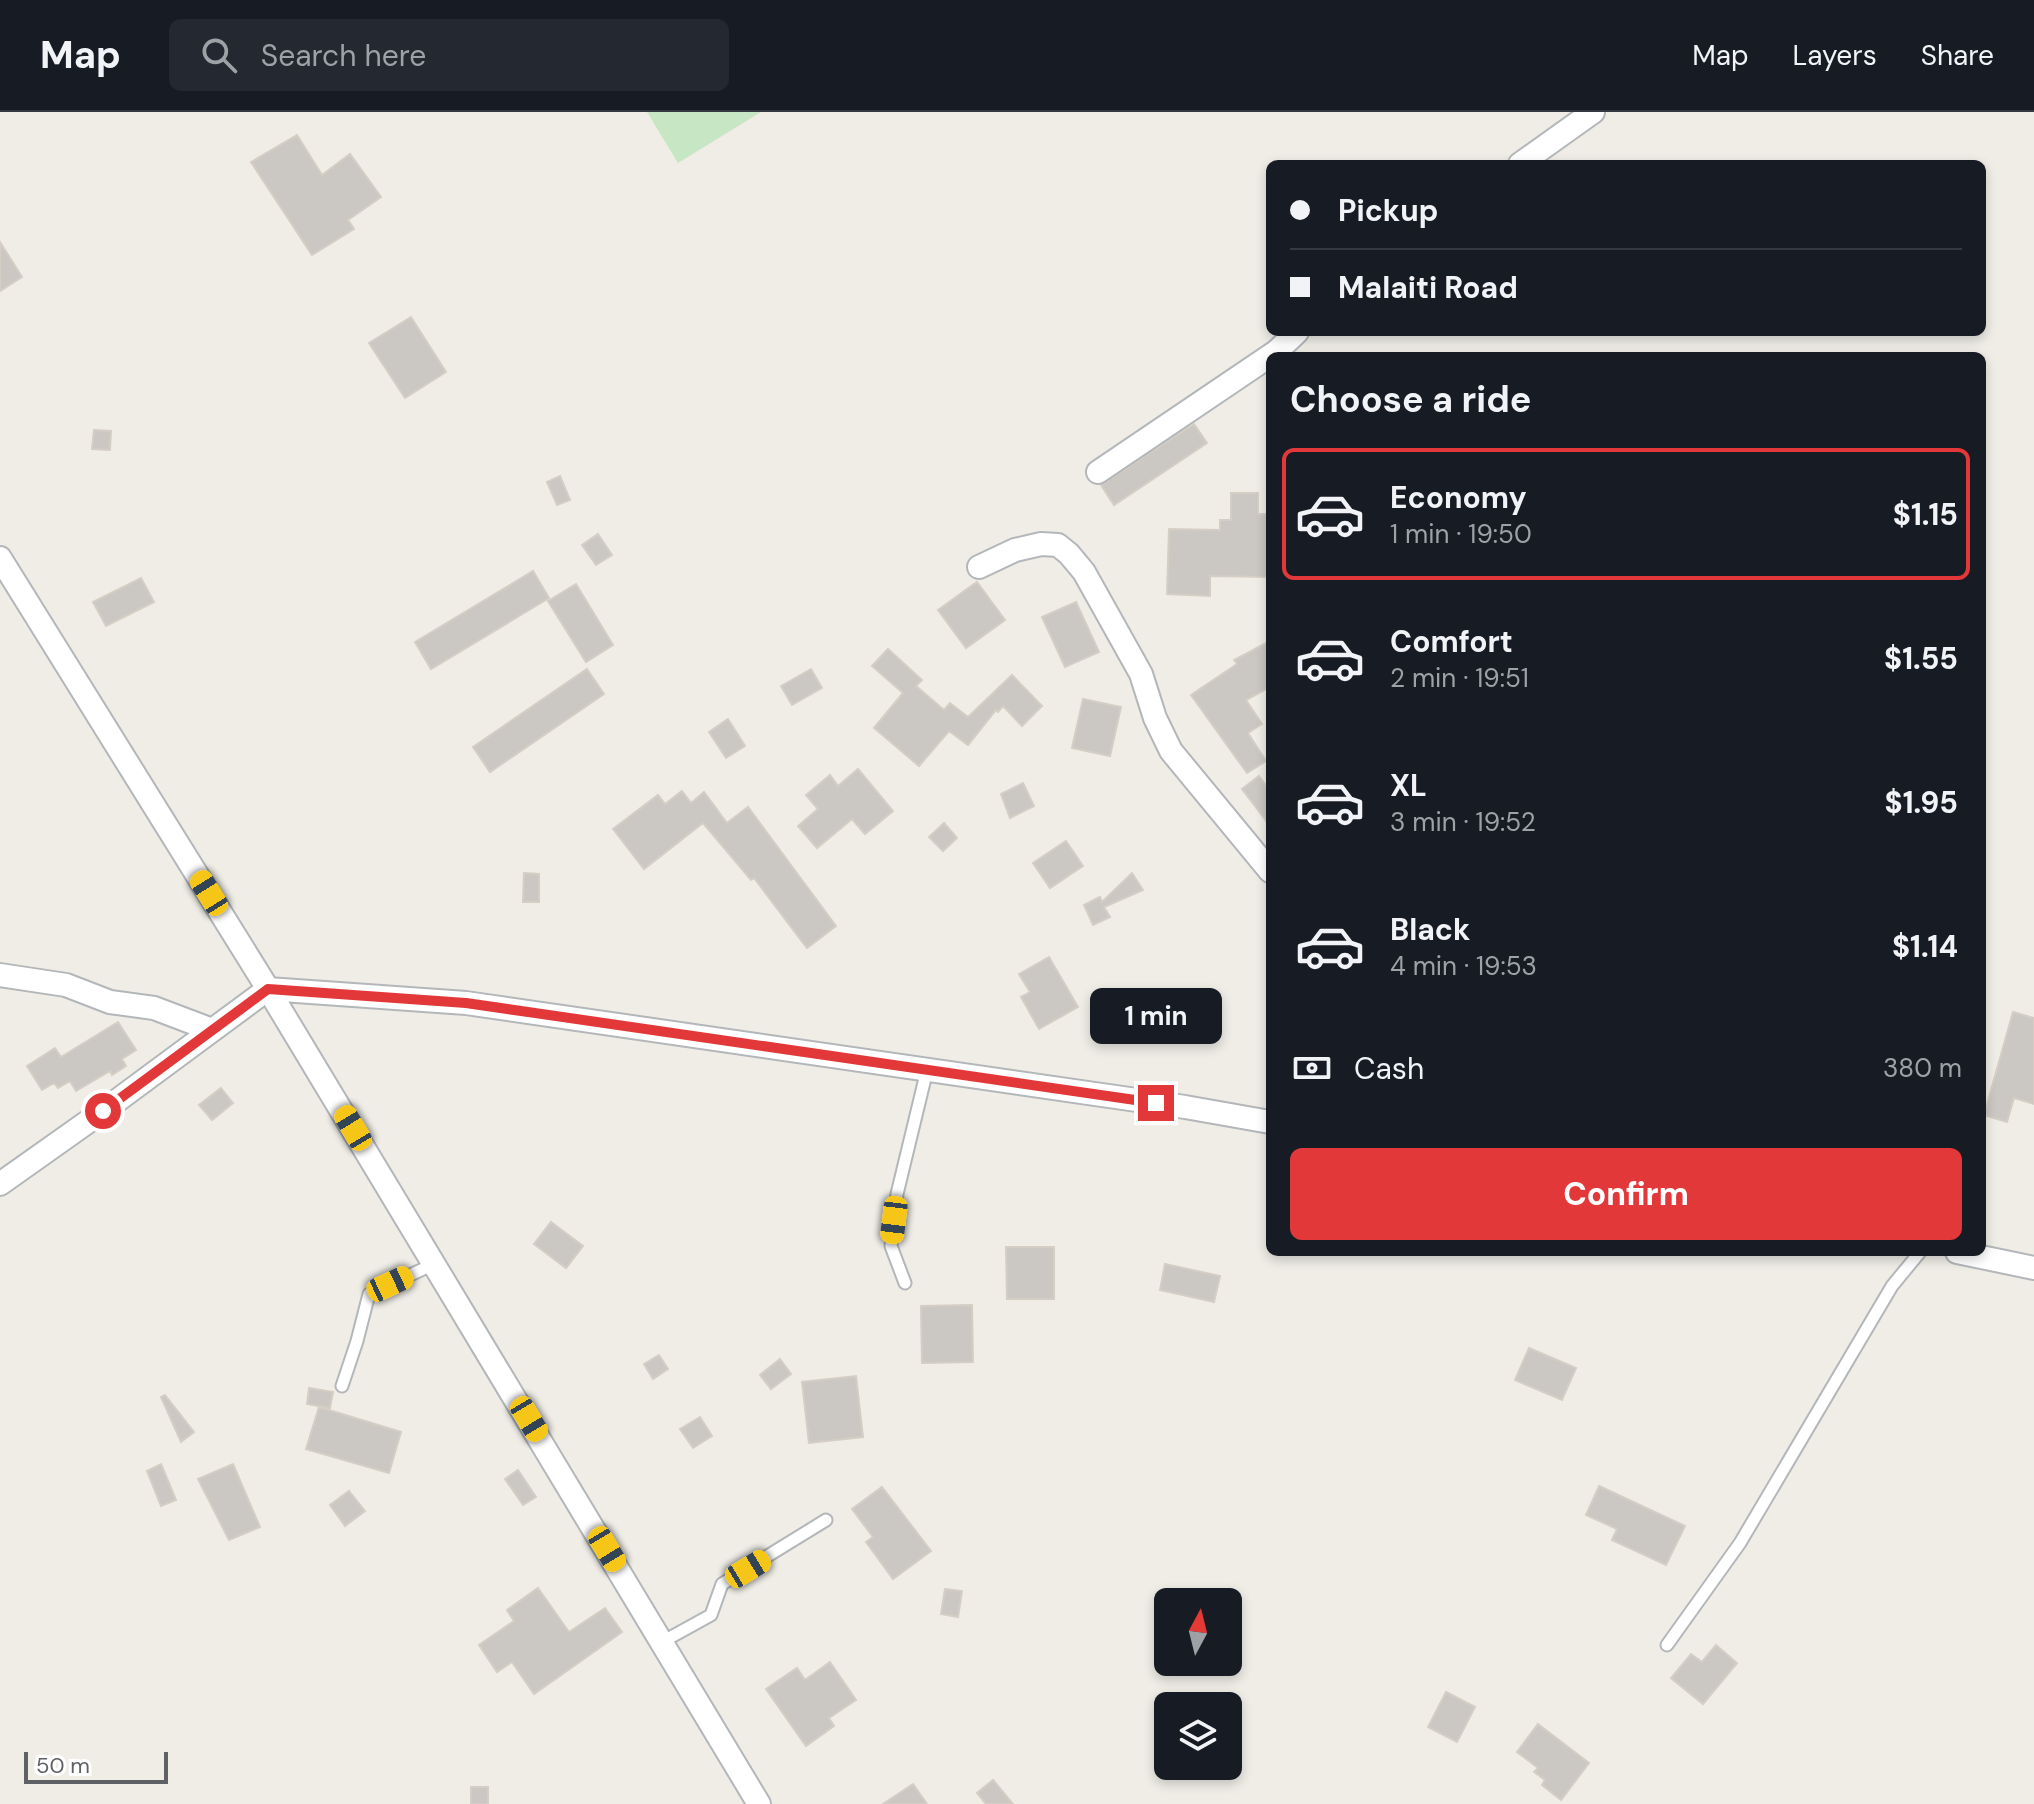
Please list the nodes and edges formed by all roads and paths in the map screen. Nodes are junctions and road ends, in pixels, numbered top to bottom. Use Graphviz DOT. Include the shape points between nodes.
graph roads {
  1 [pos="1593,112"];
  2 [pos="1526,160"];
  3 [pos="1293,336"];
  4 [pos="1276,352"];
  5 [pos="1266,358"];
  6 [pos="1098,472"];
  7 [pos="0,558"];
  8 [pos="979,567"];
  9 [pos="1266,866"];
  10 [pos="0,975"];
  11 [pos="268,989"];
  12 [pos="212,1030"];
  13 [pos="927,1070"];
  14 [pos="1266,1121"];
  15 [pos="0,1184"];
  16 [pos="1917,1256"];
  17 [pos="1976,1256"];
  18 [pos="434,1263"];
  19 [pos="2034,1268"];
  20 [pos="905,1283"];
  21 [pos="342,1386"];
  22 [pos="826,1520"];
  23 [pos="662,1642"];
  24 [pos="1667,1645"];
  25 [pos="759,1804"];
  1 -- 2 [label="street"];
  3 -- 4 [label="street"];
  5 -- 6 [label="street"];
  7 -- 11 [label="street"];
  8 -- 9 [label="street" via="1041,544 1058,545 1069,554 1141,674 1171,751"];
  10 -- 12 [label="street" via="66,985"];
  11 -- 12 [label="street"];
  11 -- 13 [label="street" via="466,1003"];
  11 -- 18 [label="street"];
  12 -- 15 [label="street"];
  13 -- 14 [label="street"];
  13 -- 20 [label="lane" via="897,1194 891,1246"];
  16 -- 24 [label="lane" via="1892,1286 1740,1543"];
  17 -- 19 [label="street"];
  18 -- 21 [label="lane" via="369,1294"];
  18 -- 23 [label="street"];
  22 -- 23 [label="lane" via="722,1584 711,1615"];
  23 -- 25 [label="street"];
}
